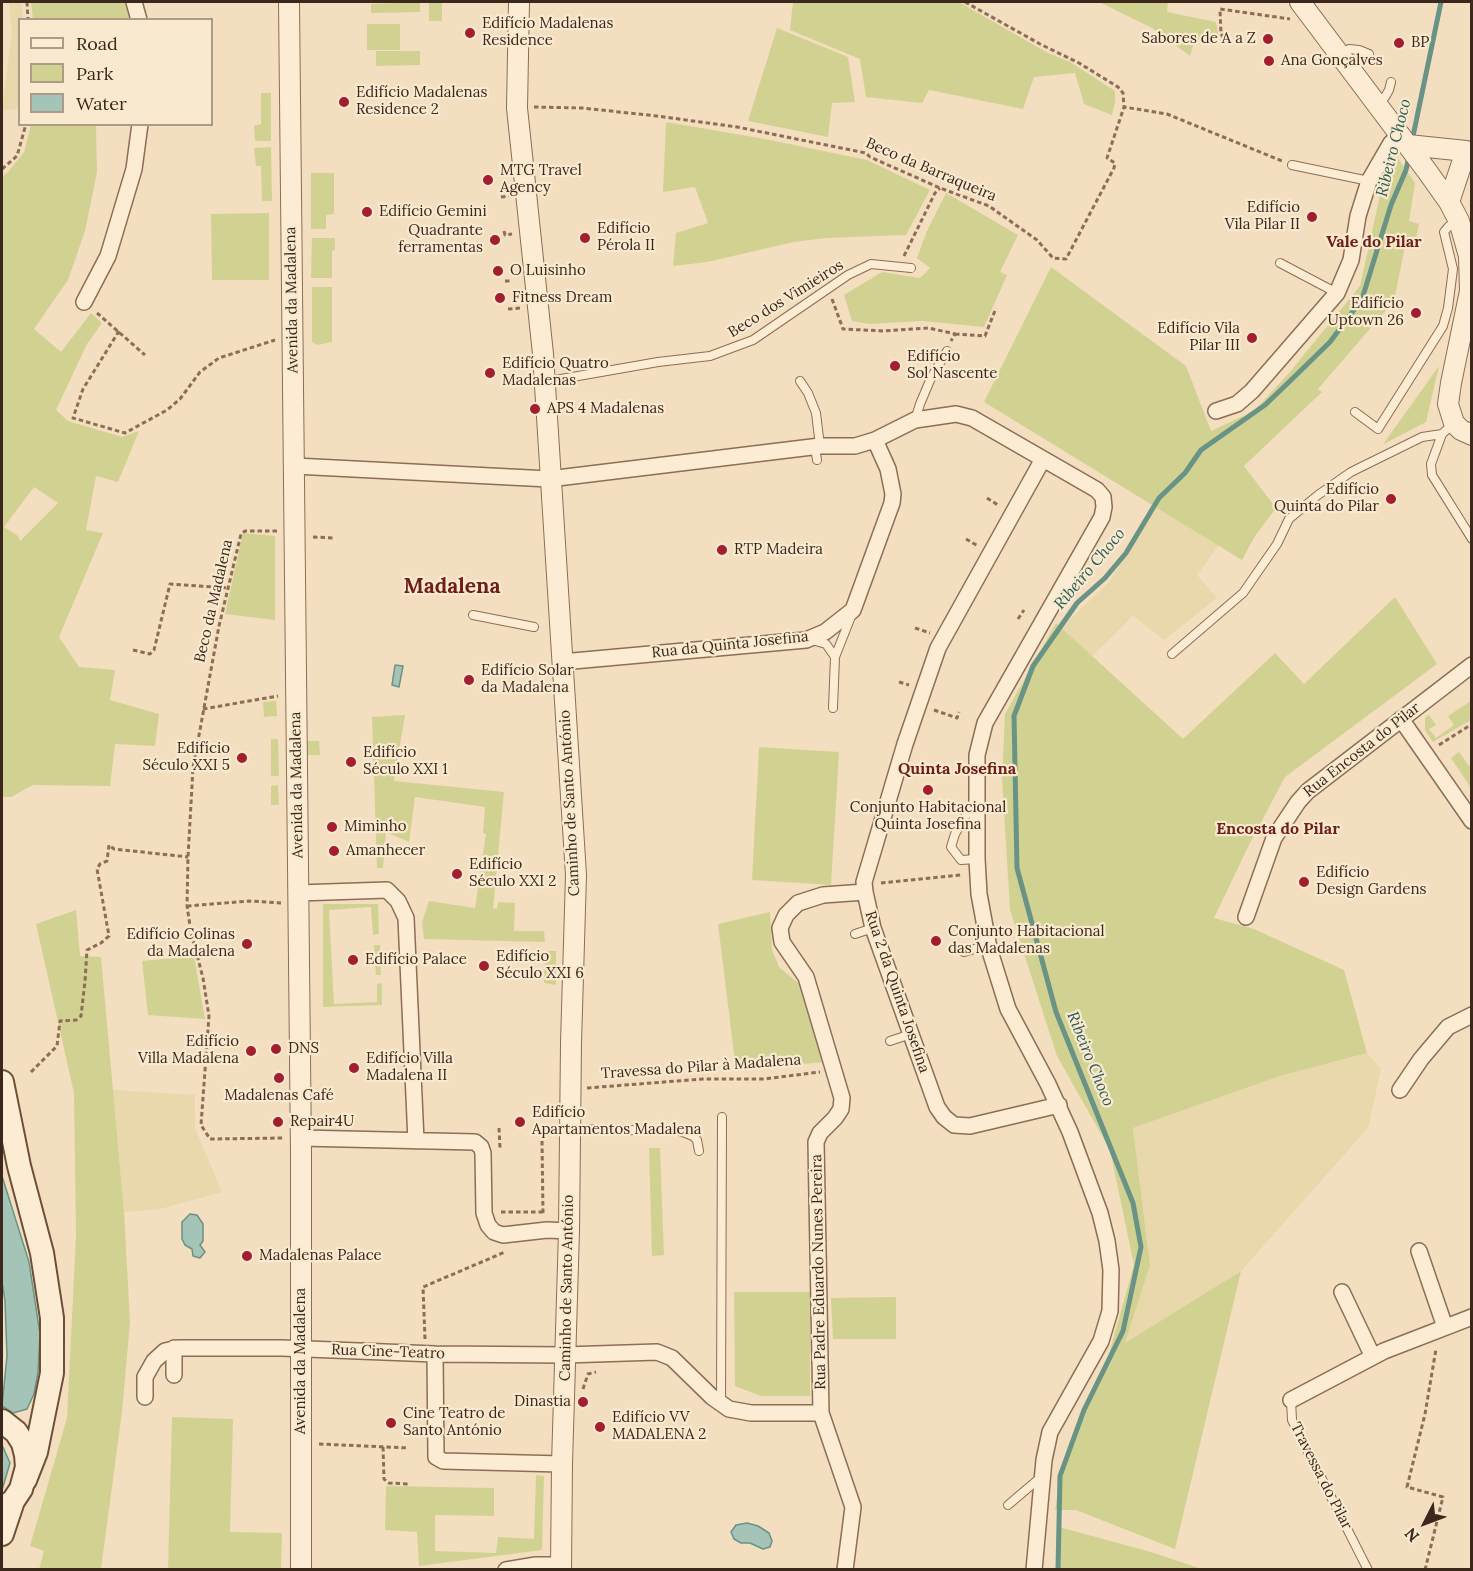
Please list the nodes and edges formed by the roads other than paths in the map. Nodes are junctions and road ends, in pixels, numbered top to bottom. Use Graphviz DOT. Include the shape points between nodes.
graph roads {
  1 [pos="134,2"];
  2 [pos="289,2"];
  3 [pos="519,2"];
  4 [pos="1300,11"];
  5 [pos="138,18"];
  6 [pos="1369,54"];
  7 [pos="1341,56"];
  8 [pos="1391,82"];
  9 [pos="1376,104"];
  10 [pos="140,126"];
  11 [pos="1404,140"];
  12 [pos="1462,150"];
  13 [pos="1292,165"];
  14 [pos="1429,173"];
  15 [pos="1369,181"];
  16 [pos="1449,202"];
  17 [pos="1459,221"];
  18 [pos="1280,263"];
  19 [pos="911,268"];
  20 [pos="1337,293"];
  21 [pos="84,302"];
  22 [pos="947,351"];
  23 [pos="800,381"];
  24 [pos="544,382"];
  25 [pos="1216,411"];
  26 [pos="1355,412"];
  27 [pos="915,420"];
  28 [pos="1448,428"];
  29 [pos="1472,435"];
  30 [pos="875,440"];
  31 [pos="817,451"];
  32 [pos="1043,459"];
  33 [pos="295,466"];
  34 [pos="549,479"];
  35 [pos="1472,539"];
  36 [pos="853,610"];
  37 [pos="473,615"];
  38 [pos="534,627"];
  39 [pos="806,640"];
  40 [pos="1172,654"];
  41 [pos="835,657"];
  42 [pos="562,662"];
  43 [pos="1472,665"];
  44 [pos="833,708"];
  45 [pos="1401,719"];
  46 [pos="977,797"];
  47 [pos="1472,822"];
  48 [pos="977,859"];
  49 [pos="871,888"];
  50 [pos="298,893"];
  51 [pos="1246,917"];
  52 [pos="873,927"];
  53 [pos="855,934"];
  54 [pos="988,945"];
  55 [pos="964,952"];
  56 [pos="1472,1015"];
  57 [pos="911,1034"];
  58 [pos="890,1041"];
  59 [pos="2,1082"];
  60 [pos="1400,1090"];
  61 [pos="1059,1106"];
  62 [pos="722,1117"];
  63 [pos="569,1129"];
  64 [pos="292,1138"];
  65 [pos="416,1140"];
  66 [pos="699,1151"];
  67 [pos="569,1231"];
  68 [pos="1419,1251"];
  69 [pos="1342,1292"];
  70 [pos="1472,1317"];
  71 [pos="1442,1328"];
  72 [pos="174,1348"];
  73 [pos="302,1348"];
  74 [pos="430,1349"];
  75 [pos="565,1355"];
  76 [pos="1373,1356"];
  77 [pos="174,1375"];
  78 [pos="48,1397"];
  79 [pos="145,1397"];
  80 [pos="1291,1400"];
  81 [pos="721,1404"];
  82 [pos="821,1413"];
  83 [pos="9,1427"];
  84 [pos="562,1464"];
  85 [pos="1043,1476"];
  86 [pos="25,1480"];
  87 [pos="7,1505"];
  88 [pos="1008,1505"];
  89 [pos="2,1534"];
  90 [pos="561,1567"];
  91 [pos="301,1569"];
  92 [pos="506,1569"];
  93 [pos="845,1569"];
  94 [pos="1034,1569"];
  95 [pos="1368,1569"];
  1 -- 5 [label="street"];
  2 -- 33 [label="street, Avenida da Madalena"];
  3 -- 24 [label="street, Caminho de Santo António" via="517,108"];
  4 -- 7 [label="street"];
  6 -- 7 [label="lane" via="1349,49"];
  7 -- 9 [label="street"];
  8 -- 9 [label="lane" via="1385,97"];
  9 -- 11 [label="street"];
  10 -- 21 [label="street" via="134,169 108,256"];
  11 -- 12 [label="street"];
  11 -- 14 [label="street"];
  11 -- 15 [label="street" via="1392,143"];
  12 -- 14 [label="street" via="1451,164"];
  12 -- 16 [label="street"];
  13 -- 15 [label="lane"];
  14 -- 16 [label="street"];
  15 -- 20 [label="street" via="1351,260"];
  16 -- 17 [label="street"];
  17 -- 26 [label="lane" via="1444,232 1453,269 1443,326 1378,429"];
  17 -- 28 [label="street" via="1471,272 1468,306 1448,397"];
  18 -- 20 [label="lane"];
  19 -- 24 [label="lane, Beco dos Vimieiros" via="871,264 848,275 753,340 710,356"];
  20 -- 25 [label="street" via="1252,391 1237,404"];
  22 -- 27 [label="lane" via="931,378"];
  23 -- 31 [label="lane" via="816,413"];
  24 -- 34 [label="street, Caminho de Santo António"];
  27 -- 30 [label="street"];
  27 -- 32 [label="street" via="956,414 972,418"];
  28 -- 29 [label="street"];
  28 -- 35 [label="lane" via="1431,464 1432,474"];
  28 -- 40 [label="lane" via="1352,472 1318,495 1289,519 1243,593"];
  30 -- 31 [label="street"];
  30 -- 36 [label="street" via="888,470 892,503"];
  31 -- 34 [label="street"];
  32 -- 46 [label="street" via="1097,490 1104,507 1102,517 985,723 977,755"];
  32 -- 49 [label="street, Rua 2 da Quinta Josefina" via="938,648 864,882"];
  33 -- 34 [label="street"];
  33 -- 50 [label="street, Avenida da Madalena"];
  34 -- 42 [label="street, Caminho de Santo António"];
  36 -- 39 [label="street, Rua da Quinta Josefina" via="825,633"];
  36 -- 41 [label="lane"];
  37 -- 38 [label="lane"];
  39 -- 41 [label="lane" via="821,641"];
  39 -- 42 [label="street, Rua da Quinta Josefina"];
  41 -- 44 [label="lane"];
  42 -- 63 [label="street, Caminho de Santo António" via="576,875"];
  43 -- 45 [label="street, Rua Encosta do Pilar"];
  45 -- 47 [label="street"];
  45 -- 51 [label="street, Rua Encosta do Pilar" via="1298,802 1274,838"];
  46 -- 48 [label="street"];
  46 -- 48 [label="lane" via="951,847 961,860"];
  48 -- 54 [label="street"];
  49 -- 52 [label="street, Rua 2 da Quinta Josefina"];
  49 -- 82 [label="street, Rua Padre Eduardo Nunes Pereira" via="798,903 780,928 782,942 806,977 842,1098 841,1109 816,1142"];
  50 -- 64 [label="street, Avenida da Madalena"];
  50 -- 65 [label="street" via="387,890 402,909 406,918"];
  52 -- 53 [label="lane"];
  52 -- 57 [label="street, Rua 2 da Quinta Josefina"];
  54 -- 55 [label="lane"];
  54 -- 61 [label="street" via="1008,1009"];
  56 -- 60 [label="street" via="1448,1027"];
  57 -- 58 [label="lane"];
  57 -- 61 [label="street, Rua 2 da Quinta Josefina" via="937,1107 954,1125 970,1126"];
  59 -- 78 [label="main road" via="42,1253 52,1318 53,1366"];
  61 -- 85 [label="street" via="1100,1213 1107,1240 1111,1291 1101,1341 1050,1432"];
  62 -- 81 [label="lane"];
  63 -- 66 [label="lane" via="680,1131 697,1140"];
  63 -- 67 [label="street, Caminho de Santo António"];
  64 -- 65 [label="street"];
  64 -- 73 [label="street, Avenida da Madalena"];
  65 -- 67 [label="street" via="475,1142 481,1147 484,1214 494,1232 503,1235"];
  67 -- 75 [label="street, Caminho de Santo António"];
  68 -- 71 [label="street"];
  69 -- 76 [label="street"];
  70 -- 71 [label="street, Travessa do Pilar"];
  71 -- 76 [label="street, Travessa do Pilar"];
  72 -- 73 [label="street, Rua Cine-Teatro"];
  72 -- 77 [label="street"];
  72 -- 79 [label="street" via="154,1361 145,1377"];
  73 -- 74 [label="street, Rua Cine-Teatro"];
  73 -- 91 [label="street, Avenida da Madalena"];
  74 -- 75 [label="street, Rua Cine-Teatro"];
  74 -- 84 [label="street" via="436,1457 443,1461"];
  75 -- 81 [label="street, Rua Cine-Teatro" via="662,1352"];
  75 -- 84 [label="street, Caminho de Santo António"];
  76 -- 80 [label="street, Travessa do Pilar"];
  78 -- 83 [label="main road" via="29,1423"];
  78 -- 86 [label="main road" via="36,1452"];
  80 -- 95 [label="lane, Travessa do Pilar" via="1292,1420"];
  81 -- 82 [label="street" via="738,1412"];
  82 -- 93 [label="street, Rua Padre Eduardo Nunes Pereira" via="853,1507"];
  83 -- 86 [label="main road" via="27,1455"];
  84 -- 90 [label="street, Caminho de Santo António"];
  85 -- 88 [label="lane"];
  85 -- 94 [label="street"];
  86 -- 87 [label="main road"];
  87 -- 89 [label="main road"];
  90 -- 92 [label="street" via="536,1564"];
}
